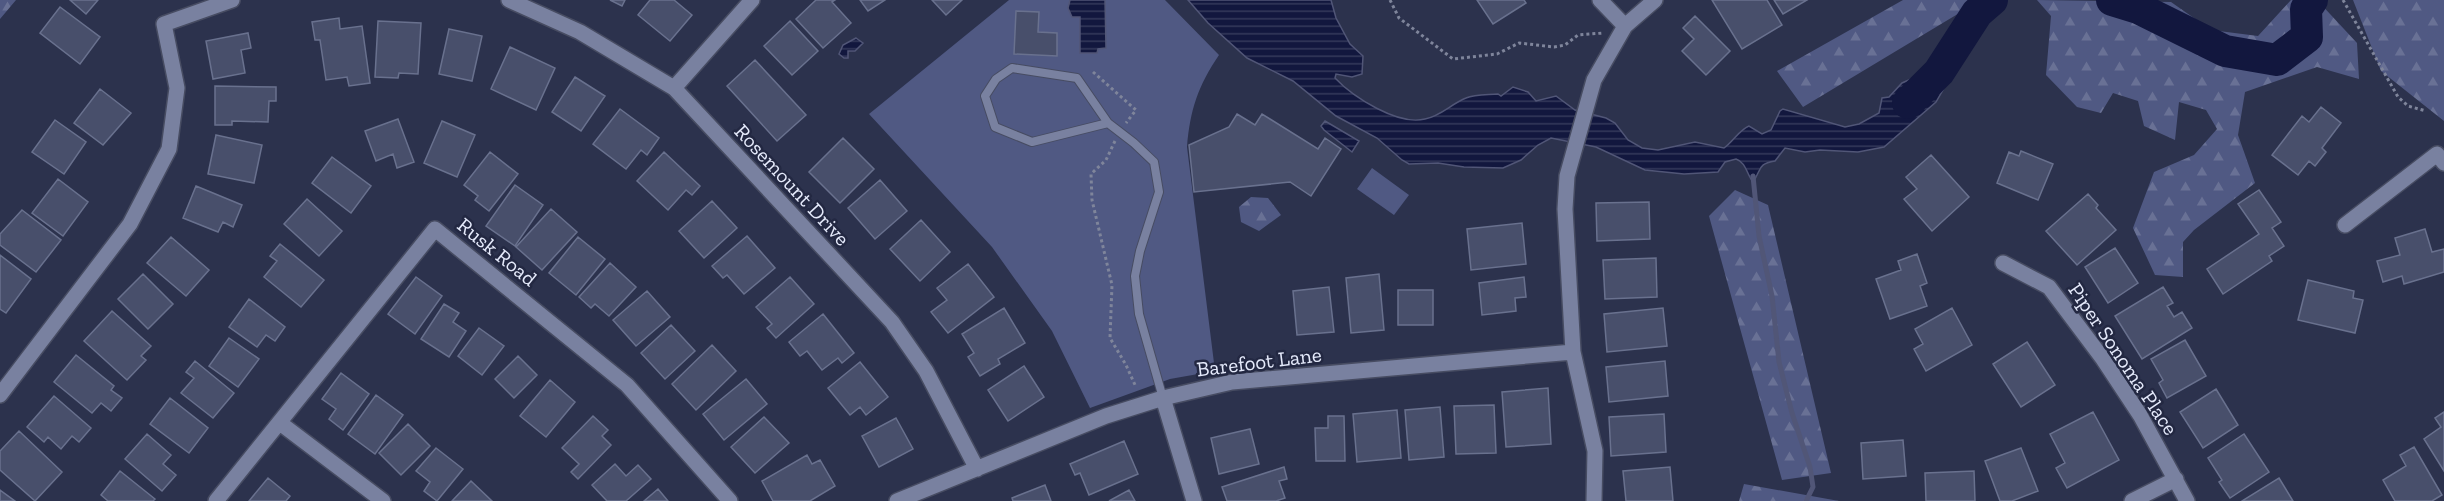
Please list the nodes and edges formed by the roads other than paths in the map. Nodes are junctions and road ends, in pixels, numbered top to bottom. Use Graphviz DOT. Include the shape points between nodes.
graph roads {
  1 [pos="232,0"];
  2 [pos="509,0"];
  3 [pos="752,0"];
  4 [pos="1600,0"];
  5 [pos="1655,0"];
  6 [pos="1624,29"];
  7 [pos="674,88"];
  8 [pos="1108,123"];
  9 [pos="2444,163"];
  10 [pos="2345,225"];
  11 [pos="2003,263"];
  12 [pos="1573,352"];
  13 [pos="0,395"];
  14 [pos="1162,398"];
  15 [pos="280,423"];
  16 [pos="977,469"];
  17 [pos="2176,479"];
  18 [pos="216,501"];
  19 [pos="383,501"];
  20 [pos="730,501"];
  21 [pos="897,501"];
  22 [pos="1194,501"];
  23 [pos="1594,501"];
  24 [pos="2132,501"];
  25 [pos="2187,501"];
  1 -- 13 [label="street" via="164,24 177,88 169,149 130,224"];
  2 -- 7 [label="street, Rosemount Drive" via="580,32"];
  3 -- 7 [label="street"];
  4 -- 6 [label="street"];
  5 -- 6 [label="street"];
  6 -- 12 [label="street" via="1594,80 1567,176 1565,209"];
  7 -- 16 [label="street, Rosemount Drive" via="892,322 926,371"];
  8 -- 8 [label="lane" via="1077,78 1012,68 996,79 985,96 995,128 1032,142"];
  8 -- 14 [label="lane" via="1154,162 1159,192 1135,276 1139,314"];
  9 -- 10 [label="street" via="2437,154"];
  11 -- 17 [label="street, Piper Sonoma Place" via="2049,287 2121,387"];
  12 -- 14 [label="street, Barefoot Lane" via="1232,382"];
  12 -- 23 [label="street" via="1594,451"];
  14 -- 16 [label="street, Barefoot Lane" via="1106,416"];
  14 -- 22 [label="street"];
  15 -- 18 [label="street, Rusk Road"];
  15 -- 19 [label="street"];
  15 -- 20 [label="street, Rusk Road" via="435,229 627,385"];
  16 -- 21 [label="street, Barefoot Lane"];
  17 -- 24 [label="street"];
  17 -- 25 [label="street, Piper Sonoma Place"];
}
